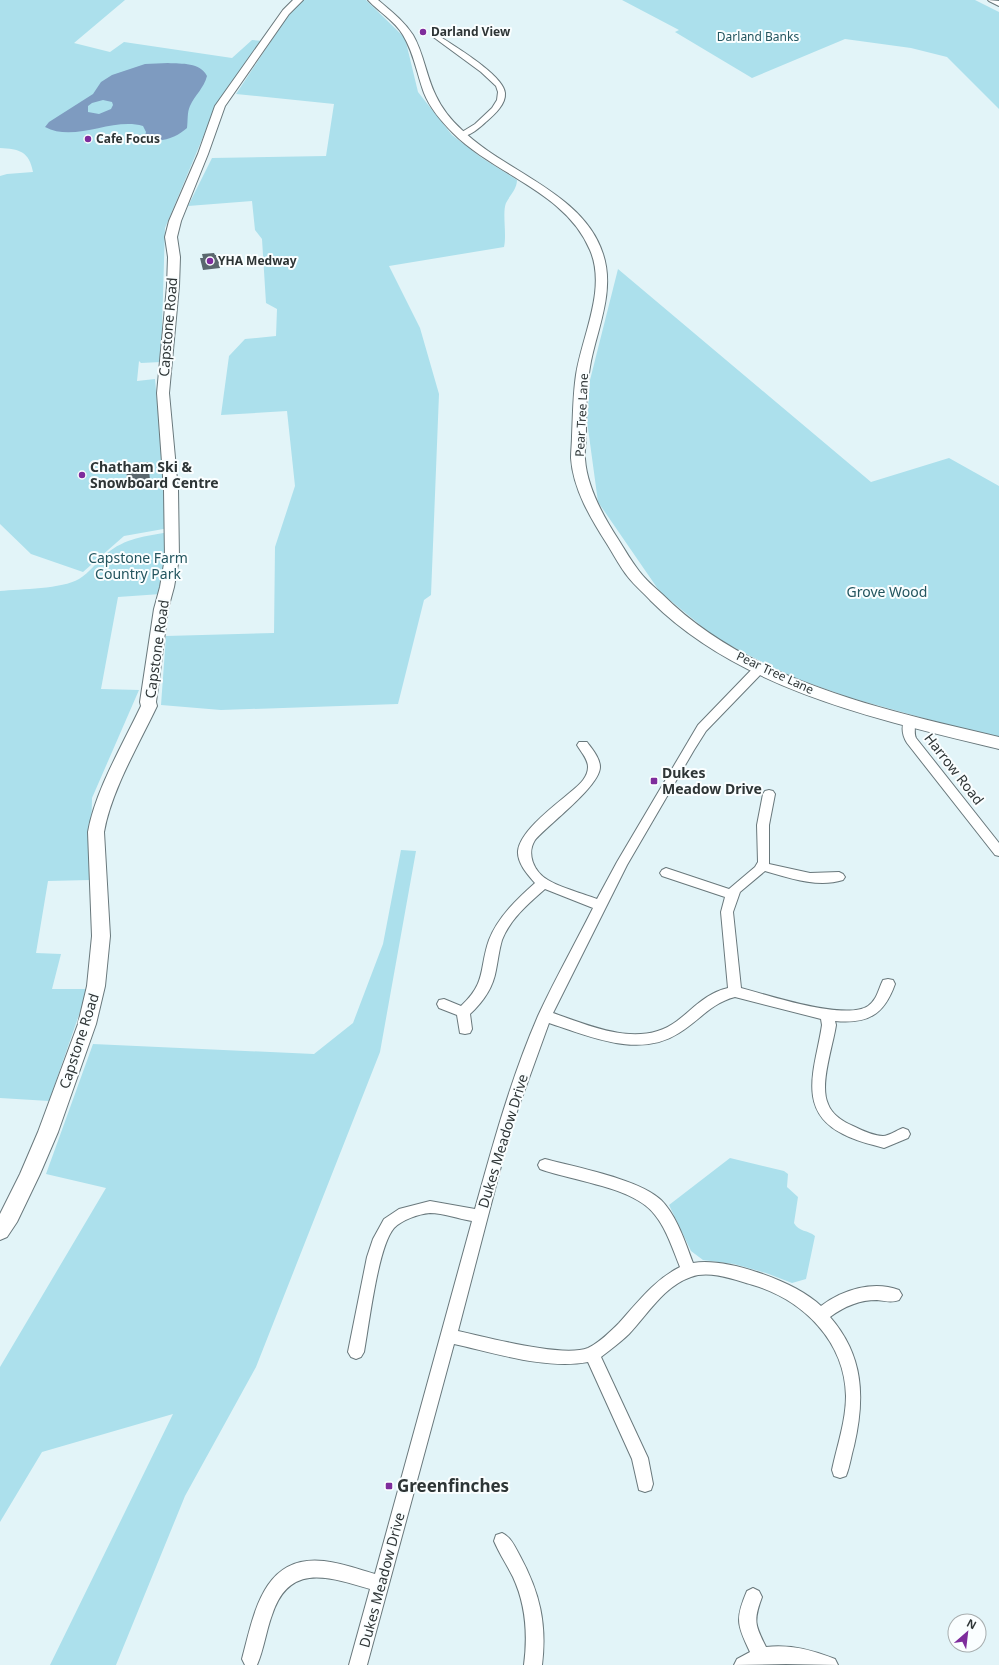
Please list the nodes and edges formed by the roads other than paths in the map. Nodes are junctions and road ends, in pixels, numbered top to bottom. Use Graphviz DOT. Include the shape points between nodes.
graph roads {
  1 [pos="298,0"];
  2 [pos="374,0"];
  3 [pos="991,0"];
  4 [pos="999,4"];
  5 [pos="434,35"];
  6 [pos="461,135"];
  7 [pos="760,668"];
  8 [pos="909,721"];
  9 [pos="999,743"];
  10 [pos="584,745"];
  11 [pos="769,794"];
  12 [pos="999,852"];
  13 [pos="762,866"];
  14 [pos="666,873"];
  15 [pos="839,878"];
  16 [pos="543,883"];
  17 [pos="732,895"];
  18 [pos="600,905"];
  19 [pos="888,984"];
  20 [pos="735,992"];
  21 [pos="444,1004"];
  22 [pos="463,1012"];
  23 [pos="827,1014"];
  24 [pos="545,1016"];
  25 [pos="465,1029"];
  26 [pos="903,1134"];
  27 [pos="545,1165"];
  28 [pos="480,1216"];
  29 [pos="0,1231"];
  30 [pos="688,1270"];
  31 [pos="894,1295"];
  32 [pos="820,1316"];
  33 [pos="449,1336"];
  34 [pos="356,1352"];
  35 [pos="592,1354"];
  36 [pos="840,1470"];
  37 [pos="645,1484"];
  38 [pos="502,1541"];
  39 [pos="381,1584"];
  40 [pos="753,1597"];
  41 [pos="761,1656"];
  42 [pos="251,1659"];
  43 [pos="358,1665"];
  44 [pos="533,1665"];
  45 [pos="743,1665"];
  46 [pos="828,1665"];
  1 -- 29 [label="street, Capstone Road" via="286,12 220,106 171,237 174,257 173,286 163,393 171,490 172,558 161,609 149,706 111,786 98,820 97,862 102,936 96,986 87,1024 48,1132 10,1216"];
  2 -- 6 [label="street, Pear Tree Lane" via="406,31 433,100"];
  3 -- 4 [label="street"];
  5 -- 6 [label="street" via="480,67 500,86 502,92 497,110 469,132"];
  6 -- 7 [label="street, Pear Tree Lane" via="485,156 561,204 582,225 597,252 601,277 598,304 582,376 578,459 587,496 609,541 631,573 673,614 711,641"];
  7 -- 8 [label="street, Pear Tree Lane" via="828,696"];
  7 -- 18 [label="street, Dukes Meadow Drive" via="702,728 693,741"];
  8 -- 9 [label="street, Pear Tree Lane"];
  8 -- 12 [label="street, Harrow Road" via="908,734 911,740"];
  10 -- 16 [label="street" via="594,764 592,776 581,790 533,832 525,844 525,855 532,871"];
  11 -- 13 [label="street" via="763,825"];
  13 -- 15 [label="street" via="797,874"];
  13 -- 17 [label="street"];
  14 -- 17 [label="street"];
  16 -- 18 [label="street"];
  16 -- 22 [label="street" via="518,906 505,923 496,939 484,989"];
  17 -- 20 [label="street" via="728,903 727,917"];
  18 -- 24 [label="street, Dukes Meadow Drive"];
  19 -- 23 [label="street" via="883,997 872,1012 853,1016"];
  20 -- 23 [label="street"];
  20 -- 24 [label="street" via="708,1001 674,1030 654,1039 615,1036"];
  21 -- 22 [label="street"];
  22 -- 25 [label="street"];
  23 -- 26 [label="street" via="828,1032 819,1088 820,1100 828,1116 845,1129 884,1142"];
  24 -- 28 [label="street, Dukes Meadow Drive" via="504,1128"];
  27 -- 30 [label="street" via="628,1189 649,1199 668,1224"];
  28 -- 33 [label="street, Dukes Meadow Drive"];
  28 -- 34 [label="street" via="430,1207 404,1213 389,1224 374,1257"];
  30 -- 32 [label="street" via="720,1270 760,1280 792,1295"];
  30 -- 35 [label="street" via="667,1282 647,1301 623,1331"];
  31 -- 32 [label="street" via="862,1293 835,1304"];
  32 -- 36 [label="street" via="846,1359 852,1384 854,1407"];
  33 -- 35 [label="street" via="524,1352 564,1357"];
  33 -- 39 [label="street, Dukes Meadow Drive"];
  35 -- 37 [label="street" via="640,1458"];
  38 -- 44 [label="street" via="515,1562 532,1602 536,1650"];
  39 -- 42 [label="street" via="324,1570 300,1570 289,1574 280,1582 268,1602"];
  39 -- 43 [label="street, Dukes Meadow Drive"];
  40 -- 41 [label="street" via="747,1615 748,1629"];
  41 -- 45 [label="street"];
  41 -- 46 [label="street" via="786,1654"];
}
